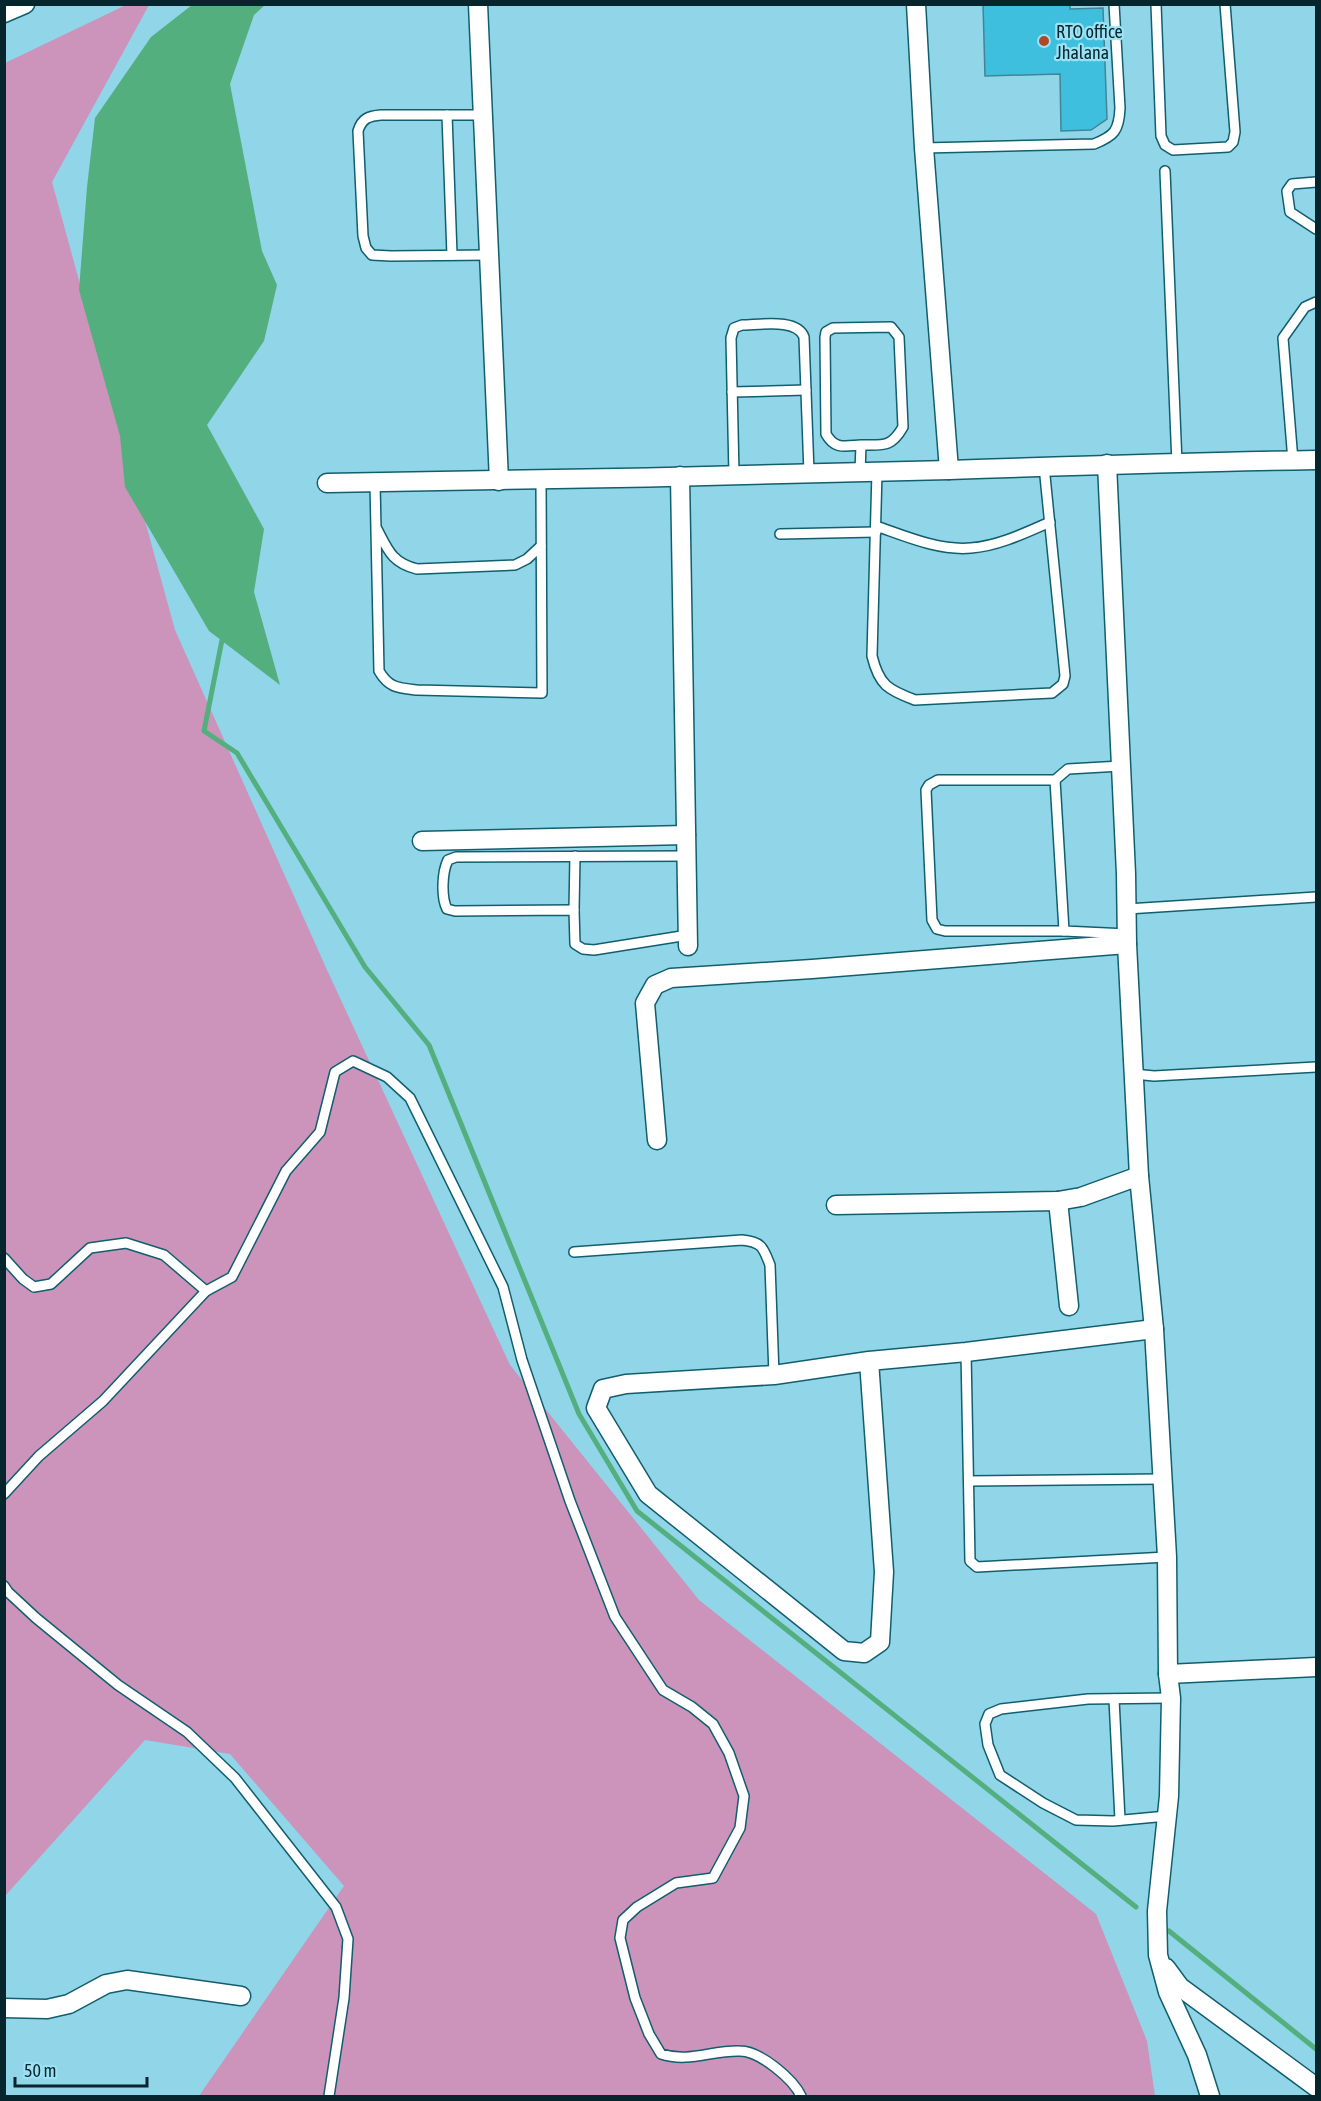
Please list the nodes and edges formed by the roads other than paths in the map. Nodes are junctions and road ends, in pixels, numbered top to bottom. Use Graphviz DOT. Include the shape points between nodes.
graph roads {
  1 [pos="25,4"];
  2 [pos="478,4"];
  3 [pos="916,4"];
  4 [pos="1114,4"];
  5 [pos="1156,4"];
  6 [pos="1225,4"];
  7 [pos="4,13"];
  8 [pos="447,115"];
  9 [pos="483,115"];
  10 [pos="924,148"];
  11 [pos="1165,171"];
  12 [pos="1317,182"];
  13 [pos="1317,229"];
  14 [pos="452,255"];
  15 [pos="489,255"];
  16 [pos="1317,302"];
  17 [pos="806,390"];
  18 [pos="732,392"];
  19 [pos="861,445"];
  20 [pos="1317,460"];
  21 [pos="1293,461"];
  22 [pos="1107,464"];
  23 [pos="1177,464"];
  24 [pos="1044,466"];
  25 [pos="949,470"];
  26 [pos="868,472"];
  27 [pos="809,473"];
  28 [pos="734,475"];
  29 [pos="680,476"];
  30 [pos="541,480"];
  31 [pos="499,481"];
  32 [pos="327,483"];
  33 [pos="375,483"];
  34 [pos="1050,522"];
  35 [pos="375,527"];
  36 [pos="876,529"];
  37 [pos="780,534"];
  38 [pos="541,546"];
  39 [pos="1121,766"];
  40 [pos="1055,780"];
  41 [pos="686,835"];
  42 [pos="422,841"];
  43 [pos="575,856"];
  44 [pos="687,856"];
  45 [pos="1317,897"];
  46 [pos="1126,909"];
  47 [pos="574,910"];
  48 [pos="1064,931"];
  49 [pos="1127,939"];
  50 [pos="688,940"];
  51 [pos="1317,1067"];
  52 [pos="1134,1074"];
  53 [pos="657,1140"];
  54 [pos="1139,1176"];
  55 [pos="1058,1201"];
  56 [pos="836,1205"];
  57 [pos="574,1252"];
  58 [pos="4,1258"];
  59 [pos="206,1291"];
  60 [pos="1069,1306"];
  61 [pos="1154,1329"];
  62 [pos="966,1352"];
  63 [pos="869,1361"];
  64 [pos="774,1375"];
  65 [pos="1162,1479"];
  66 [pos="969,1481"];
  67 [pos="4,1494"];
  68 [pos="1167,1557"];
  69 [pos="4,1586"];
  70 [pos="1317,1667"];
  71 [pos="1168,1674"];
  72 [pos="1171,1698"];
  73 [pos="1114,1699"];
  74 [pos="1167,1816"];
  75 [pos="1120,1820"];
  76 [pos="1158,1955"];
  77 [pos="241,1996"];
  78 [pos="4,2008"];
  79 [pos="1310,2082"];
  80 [pos="329,2097"];
  81 [pos="801,2097"];
  82 [pos="1209,2097"];
  83 [pos="1302,2097"];
  1 -- 7 [label="street"];
  2 -- 9 [label="street"];
  3 -- 10 [label="street"];
  4 -- 10 [label="lane" via="1120,108 1119,123 1111,137 1094,144"];
  5 -- 6 [label="lane" via="1161,136 1173,150 1228,147 1233,142"];
  8 -- 9 [label="lane"];
  8 -- 14 [label="lane"];
  8 -- 14 [label="lane" via="368,117 360,123 358,131 366,248 372,255"];
  9 -- 15 [label="street"];
  10 -- 25 [label="street"];
  11 -- 23 [label="lane"];
  12 -- 13 [label="lane" via="1292,184 1287,191 1290,213"];
  14 -- 15 [label="lane"];
  15 -- 31 [label="street"];
  16 -- 21 [label="lane" via="1305,307 1283,338"];
  17 -- 18 [label="lane"];
  17 -- 18 [label="lane" via="802,330 793,325 742,325 734,328 731,338"];
  17 -- 27 [label="lane"];
  18 -- 28 [label="lane"];
  19 -- 19 [label="lane" via="887,445 897,439 903,427 899,337 891,327 832,328 826,332 826,434 839,446"];
  19 -- 26 [label="lane"];
  20 -- 21 [label="street"];
  21 -- 23 [label="street"];
  22 -- 23 [label="street"];
  22 -- 24 [label="street"];
  22 -- 39 [label="street"];
  24 -- 25 [label="street"];
  24 -- 34 [label="lane"];
  25 -- 26 [label="street"];
  26 -- 27 [label="street"];
  26 -- 36 [label="lane"];
  27 -- 28 [label="street"];
  28 -- 29 [label="street"];
  29 -- 30 [label="street"];
  29 -- 41 [label="street"];
  30 -- 31 [label="street"];
  30 -- 38 [label="lane"];
  31 -- 33 [label="street"];
  32 -- 33 [label="street"];
  33 -- 35 [label="lane"];
  34 -- 36 [label="lane" via="1010,539 969,549"];
  34 -- 36 [label="lane" via="1063,684 1052,693 915,700 884,686 875,670 872,656"];
  35 -- 38 [label="lane" via="390,555 404,566 417,569 515,565"];
  35 -- 38 [label="lane" via="379,671 385,682 398,688 542,693"];
  36 -- 37 [label="lane"];
  39 -- 40 [label="lane" via="1068,769"];
  39 -- 46 [label="street"];
  40 -- 48 [label="lane"];
  40 -- 48 [label="lane" via="938,780 929,785 926,790 931,896 933,920 938,929 945,931"];
  41 -- 42 [label="street"];
  41 -- 44 [label="street"];
  43 -- 44 [label="lane"];
  43 -- 47 [label="lane"];
  43 -- 47 [label="lane" via="456,857 445,866 443,902 447,909 455,911"];
  44 -- 50 [label="street"];
  45 -- 46 [label="lane"];
  46 -- 49 [label="street"];
  47 -- 50 [label="lane" via="575,944 583,949"];
  48 -- 49 [label="lane"];
  49 -- 52 [label="street"];
  49 -- 53 [label="street" via="812,969 671,978 655,985 645,1003"];
  51 -- 52 [label="lane"];
  52 -- 54 [label="street"];
  54 -- 55 [label="street"];
  54 -- 61 [label="street"];
  55 -- 56 [label="street"];
  55 -- 60 [label="street"];
  57 -- 64 [label="lane" via="756,1241 770,1265"];
  58 -- 59 [label="lane" via="34,1287 51,1284 90,1248 126,1243 164,1255"];
  59 -- 67 [label="lane" via="103,1401 39,1455"];
  59 -- 81 [label="lane" via="231,1277 286,1171 320,1132 335,1072 353,1061 387,1077 410,1098 503,1287 522,1360 615,1617 663,1690 713,1724 729,1753 744,1796 740,1828 713,1878 676,1883 637,1906 623,1920 620,1938 649,2034 661,2054 676,2059 742,2050 776,2066"];
  61 -- 62 [label="street"];
  61 -- 65 [label="street"];
  62 -- 63 [label="street"];
  62 -- 66 [label="lane"];
  63 -- 64 [label="street"];
  63 -- 64 [label="street" via="884,1572 880,1642 864,1653 844,1651 648,1494 596,1408 603,1389 626,1384"];
  65 -- 66 [label="lane"];
  65 -- 68 [label="street"];
  66 -- 68 [label="lane" via="970,1561 977,1567"];
  68 -- 71 [label="street"];
  69 -- 80 [label="lane" via="36,1618 118,1685 187,1732 235,1778 336,1907 348,1939 344,1998"];
  70 -- 71 [label="street"];
  71 -- 72 [label="street"];
  72 -- 73 [label="lane"];
  72 -- 74 [label="street"];
  73 -- 75 [label="lane"];
  73 -- 75 [label="lane" via="1001,1709 989,1714 985,1724 988,1745 1000,1775 1076,1820"];
  74 -- 75 [label="lane"];
  74 -- 76 [label="street" via="1157,1911"];
  76 -- 79 [label="street" via="1180,1987"];
  76 -- 82 [label="street" via="1168,1992 1197,2055"];
  77 -- 78 [label="street" via="127,1980 106,1984 69,2004 47,2009"];
  79 -- 83 [label="street"];
}
